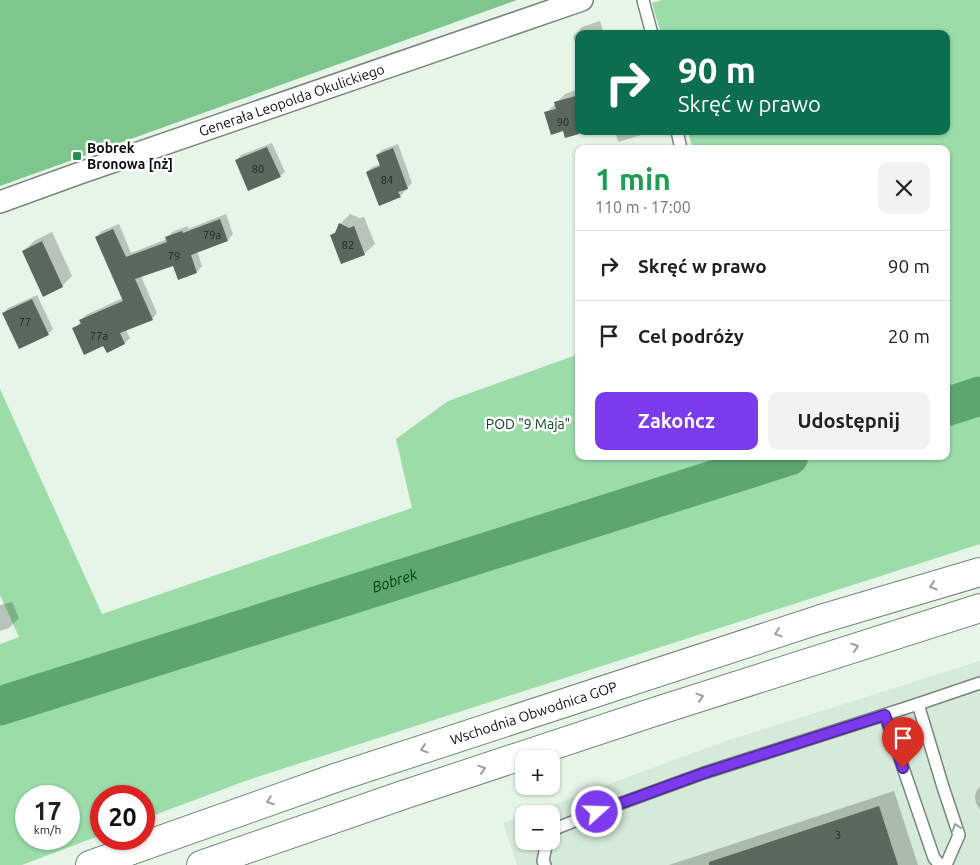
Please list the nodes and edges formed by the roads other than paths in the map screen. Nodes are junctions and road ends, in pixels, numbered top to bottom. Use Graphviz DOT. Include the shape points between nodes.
graph roads {
  1 [pos="582,0"];
  2 [pos="643,0"];
  3 [pos="651,30"];
  4 [pos="0,202"];
  5 [pos="980,572"];
  6 [pos="980,608"];
  7 [pos="980,683"];
  8 [pos="918,704"];
  9 [pos="885,715"];
  10 [pos="403,795"];
  11 [pos="560,827"];
  12 [pos="546,850"];
  13 [pos="90,865"];
  14 [pos="201,865"];
  15 [pos="257,865"];
  16 [pos="545,865"];
  17 [pos="940,865"];
  18 [pos="946,865"];
  1 -- 4 [label="street, Generała Leopolda Okulickiego"];
  2 -- 3 [label="lane"];
  5 -- 13 [label="highway, Wschodnia Obwodnica GOP, one-way" via="821,619 366,768"];
  10 -- 6 [label="highway, one-way"];
  7 -- 8 [label="lane"];
  8 -- 9 [label="lane"];
  18 -- 8 [label="lane, one-way" via="959,835"];
  9 -- 11 [label="lane" via="704,773"];
  9 -- 17 [label="lane" via="934,858"];
  10 -- 14 [label="highway"];
  10 -- 15 [label="highway"];
  12 -- 16 [label="lane"];
}
